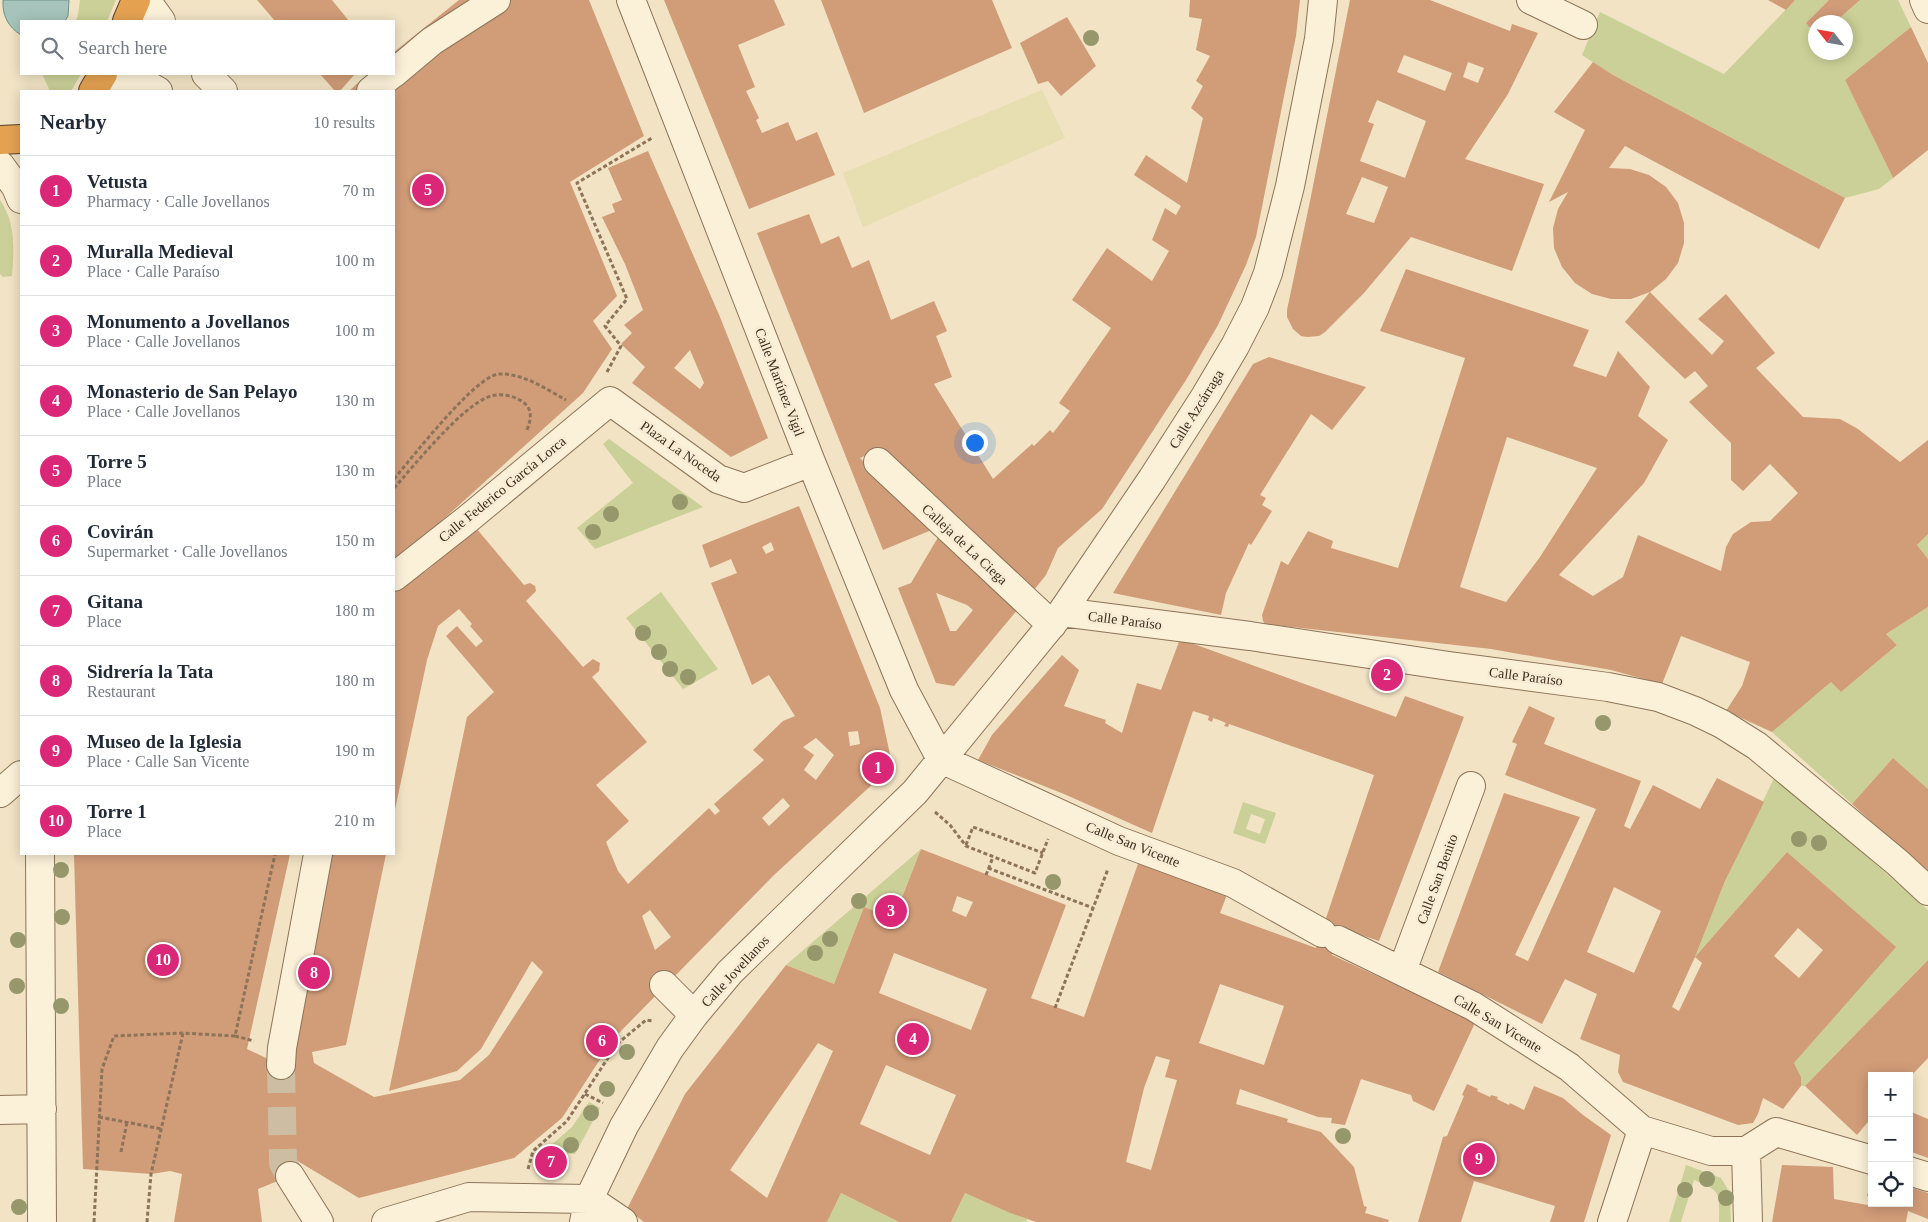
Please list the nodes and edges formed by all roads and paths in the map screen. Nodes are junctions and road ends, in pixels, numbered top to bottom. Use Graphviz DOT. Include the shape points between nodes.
graph roads {
  1 [pos="136,0"];
  2 [pos="146,0"];
  3 [pos="496,0"];
  4 [pos="631,0"];
  5 [pos="1323,0"];
  6 [pos="1531,0"];
  7 [pos="1924,0"];
  8 [pos="1928,9"];
  9 [pos="127,20"];
  10 [pos="160,20"];
  11 [pos="1583,25"];
  12 [pos="395,71"];
  13 [pos="207,75"];
  14 [pos="391,75"];
  15 [pos="98,83"];
  16 [pos="156,90"];
  17 [pos="222,90"];
  18 [pos="372,90"];
  19 [pos="20,139"];
  20 [pos="0,140"];
  21 [pos="645,142"];
  22 [pos="0,165"];
  23 [pos="20,197"];
  24 [pos="602,398"];
  25 [pos="527,433"];
  26 [pos="811,462"];
  27 [pos="878,462"];
  28 [pos="395,477"];
  29 [pos="395,487"];
  30 [pos="395,576"];
  31 [pos="1057,619"];
  32 [pos="941,759"];
  33 [pos="20,775"];
  34 [pos="1471,786"];
  35 [pos="0,793"];
  36 [pos="944,820"];
  37 [pos="1048,840"];
  38 [pos="1120,841"];
  39 [pos="966,846"];
  40 [pos="1043,853"];
  41 [pos="40,855"];
  42 [pos="275,855"];
  43 [pos="318,855"];
  44 [pos="993,857"];
  45 [pos="988,868"];
  46 [pos="986,875"];
  47 [pos="1928,891"];
  48 [pos="1093,908"];
  49 [pos="1402,971"];
  50 [pos="664,985"];
  51 [pos="1056,1008"];
  52 [pos="690,1020"];
  53 [pos="183,1033"];
  54 [pos="281,1065"];
  55 [pos="42,1109"];
  56 [pos="0,1110"];
  57 [pos="99,1117"];
  58 [pos="127,1122"];
  59 [pos="162,1129"];
  60 [pos="1642,1130"];
  61 [pos="1746,1151"];
  62 [pos="122,1152"];
  63 [pos="1868,1159"];
  64 [pos="1913,1172"];
  65 [pos="290,1176"];
  66 [pos="1928,1177"];
  67 [pos="519,1198"];
  68 [pos="587,1210"];
  69 [pos="42,1222"];
  70 [pos="94,1222"];
  71 [pos="147,1222"];
  72 [pos="319,1222"];
  73 [pos="386,1222"];
  74 [pos="623,1222"];
  75 [pos="1612,1222"];
  76 [pos="1748,1222"];
  1 -- 9 [label="highway"];
  2 -- 10 [label="street"];
  3 -- 12 [label="street" via="432,42"];
  4 -- 26 [label="street, Calle Martínez Vigil"];
  5 -- 31 [label="street, Calle Azcárraga" via="1319,39 1290,186 1255,308 1206,395"];
  6 -- 11 [label="street"];
  7 -- 8 [label="street"];
  13 -- 17 [label="street"];
  14 -- 18 [label="street"];
  15 -- 16 [label="street" via="120,78 140,80"];
  19 -- 20 [label="highway"];
  21 -- 24 [label="path" via="577,183 628,299 605,326 621,346"];
  22 -- 23 [label="street"];
  24 -- 26 [label="street, Plaza La Noceda" via="718,479 744,488"];
  24 -- 28 [label="path" via="514,375 497,374 482,382 451,412"];
  24 -- 30 [label="street, Calle Federico García Lorca" via="469,518"];
  25 -- 29 [label="path" via="531,414 528,406 511,396 489,396 432,445"];
  26 -- 32 [label="street, Calle Martínez Vigil" via="904,690"];
  27 -- 31 [label="street, Calleja de La Ciega"];
  31 -- 32 [label="street, Calle Azcárraga"];
  31 -- 47 [label="street, Calle Paraíso" via="1250,636 1608,686 1658,697 1722,724 1757,746"];
  32 -- 38 [label="street, Calle San Vicente"];
  32 -- 52 [label="street, Calle Jovellanos" via="915,792 730,972"];
  33 -- 35 [label="street"];
  34 -- 49 [label="street, Calle San Benito"];
  36 -- 39 [label="path"];
  37 -- 40 [label="path"];
  38 -- 48 [label="path"];
  38 -- 49 [label="street, Calle San Vicente" via="1233,883"];
  39 -- 40 [label="path" via="973,827"];
  39 -- 44 [label="path"];
  40 -- 44 [label="path" via="1035,873"];
  41 -- 55 [label="street"];
  42 -- 53 [label="path" via="235,1036"];
  43 -- 54 [label="street"];
  44 -- 45 [label="path"];
  45 -- 46 [label="path"];
  45 -- 48 [label="path"];
  48 -- 51 [label="path"];
  49 -- 60 [label="street, Calle San Vicente" via="1473,1006 1569,1067"];
  50 -- 52 [label="street"];
  52 -- 67 [label="path" via="646,1020 617,1044 567,1122 533,1151"];
  52 -- 68 [label="street, Calle Jovellanos" via="624,1126"];
  53 -- 57 [label="path" via="114,1036 102,1069"];
  53 -- 59 [label="path"];
  55 -- 56 [label="street"];
  55 -- 69 [label="street"];
  57 -- 58 [label="path"];
  57 -- 70 [label="path"];
  58 -- 59 [label="path"];
  58 -- 62 [label="path"];
  59 -- 71 [label="path" via="151,1174"];
  60 -- 61 [label="street" via="1711,1150"];
  60 -- 75 [label="street"];
  61 -- 63 [label="street" via="1776,1132"];
  61 -- 76 [label="street"];
  64 -- 66 [label="street"];
  65 -- 72 [label="street"];
  67 -- 68 [label="street"];
  67 -- 73 [label="street" via="469,1197"];
  68 -- 74 [label="street"];
}
